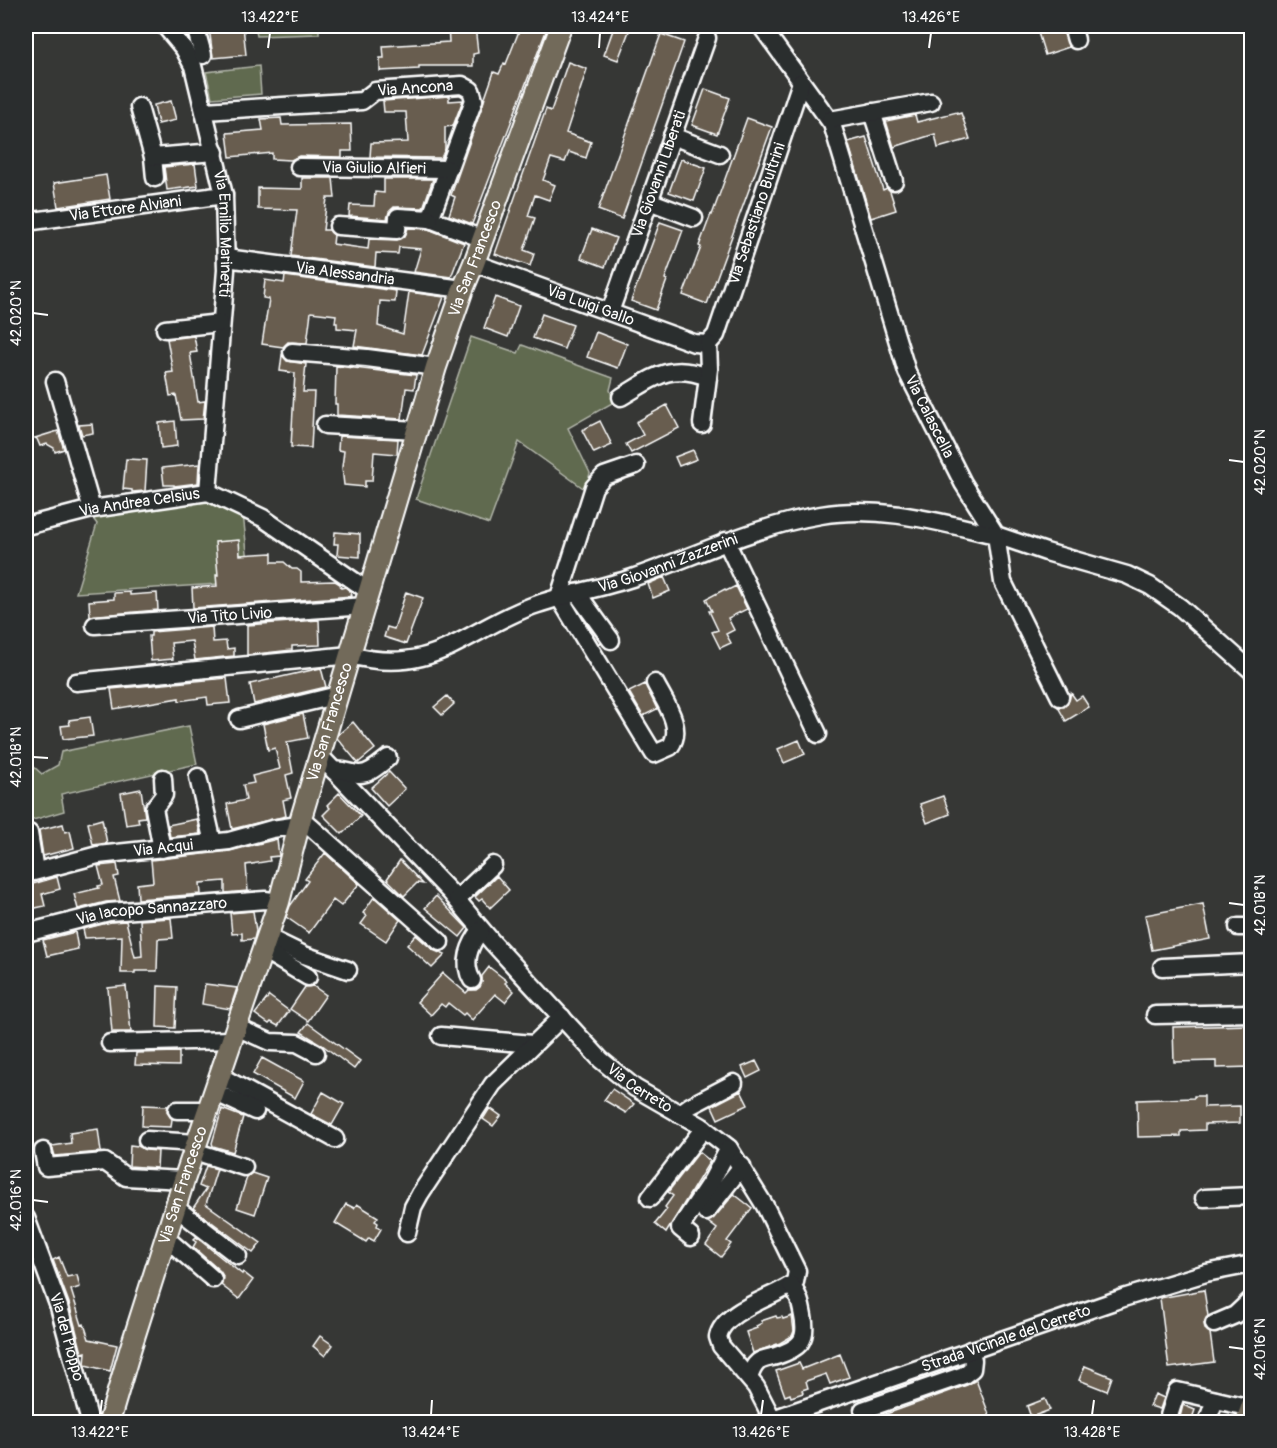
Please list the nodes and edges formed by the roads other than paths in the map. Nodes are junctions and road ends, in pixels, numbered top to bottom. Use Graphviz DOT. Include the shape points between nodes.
graph roads {
  1 [pos="195,26"];
  2 [pos="561,26"];
  3 [pos="764,26"];
  4 [pos="169,31"];
  5 [pos="707,38"];
  6 [pos="203,55"];
  7 [pos="801,82"];
  8 [pos="931,102"];
  9 [pos="139,107"];
  10 [pos="205,111"];
  11 [pos="873,112"];
  12 [pos="830,120"];
  13 [pos="672,136"];
  14 [pos="215,152"];
  15 [pos="720,154"];
  16 [pos="153,157"];
  17 [pos="299,167"];
  18 [pos="449,170"];
  19 [pos="155,178"];
  20 [pos="894,181"];
  21 [pos="224,195"];
  22 [pos="649,201"];
  23 [pos="694,218"];
  24 [pos="430,219"];
  25 [pos="26,222"];
  26 [pos="338,226"];
  27 [pos="483,239"];
  28 [pos="226,258"];
  29 [pos="474,263"];
  30 [pos="463,289"];
  31 [pos="610,312"];
  32 [pos="220,323"];
  33 [pos="165,329"];
  34 [pos="708,344"];
  35 [pos="292,352"];
  36 [pos="436,368"];
  37 [pos="708,377"];
  38 [pos="55,381"];
  39 [pos="621,397"];
  40 [pos="702,424"];
  41 [pos="325,425"];
  42 [pos="417,430"];
  43 [pos="636,465"];
  44 [pos="152,488"];
  45 [pos="208,492"];
  46 [pos="171,497"];
  47 [pos="92,509"];
  48 [pos="26,526"];
  49 [pos="996,535"];
  50 [pos="726,541"];
  51 [pos="578,593"];
  52 [pos="559,597"];
  53 [pos="368,599"];
  54 [pos="95,625"];
  55 [pos="611,640"];
  56 [pos="350,655"];
  57 [pos="1251,671"];
  58 [pos="76,682"];
  59 [pos="655,683"];
  60 [pos="338,696"];
  61 [pos="1060,697"];
  62 [pos="239,719"];
  63 [pos="818,734"];
  64 [pos="320,756"];
  65 [pos="388,758"];
  66 [pos="334,771"];
  67 [pos="198,777"];
  68 [pos="163,778"];
  69 [pos="300,822"];
  70 [pos="28,833"];
  71 [pos="213,843"];
  72 [pos="162,849"];
  73 [pos="493,865"];
  74 [pos="30,873"];
  75 [pos="457,899"];
  76 [pos="279,902"];
  77 [pos="482,930"];
  78 [pos="26,933"];
  79 [pos="440,942"];
  80 [pos="265,944"];
  81 [pos="1251,963"];
  82 [pos="1162,967"];
  83 [pos="348,970"];
  84 [pos="308,977"];
  85 [pos="472,980"];
  86 [pos="1251,1014"];
  87 [pos="1155,1015"];
  88 [pos="562,1017"];
  89 [pos="234,1034"];
  90 [pos="441,1035"];
  91 [pos="110,1043"];
  92 [pos="533,1044"];
  93 [pos="316,1053"];
  94 [pos="734,1083"];
  95 [pos="217,1084"];
  96 [pos="177,1110"];
  97 [pos="208,1110"];
  98 [pos="255,1111"];
  99 [pos="679,1114"];
  100 [pos="704,1128"];
  101 [pos="335,1139"];
  102 [pos="147,1140"];
  103 [pos="196,1147"];
  104 [pos="729,1148"];
  105 [pos="44,1151"];
  106 [pos="742,1166"];
  107 [pos="244,1167"];
  108 [pos="184,1180"];
  109 [pos="1251,1196"];
  110 [pos="650,1198"];
  111 [pos="1204,1198"];
  112 [pos="176,1208"];
  113 [pos="706,1212"];
  114 [pos="26,1218"];
  115 [pos="407,1233"];
  116 [pos="691,1237"];
  117 [pos="166,1238"];
  118 [pos="238,1256"];
  119 [pos="1251,1264"];
  120 [pos="213,1279"];
  121 [pos="791,1285"];
  122 [pos="1251,1299"];
  123 [pos="1214,1324"];
  124 [pos="970,1350"];
  125 [pos="749,1378"];
  126 [pos="1215,1400"];
  127 [pos="863,1410"];
  128 [pos="1249,1412"];
  129 [pos="775,1421"];
  130 [pos="90,1422"];
  131 [pos="109,1422"];
  132 [pos="1167,1422"];
  133 [pos="1207,1422"];
  1 -- 4 [label="street"];
  1 -- 6 [label="street"];
  2 -- 27 [label="main road, Via San Francesco"];
  3 -- 7 [label="street, Via Calascella"];
  4 -- 10 [label="street, Via Emilio Marinetti" via="193,66"];
  5 -- 13 [label="street, Via Giovanni Liberati"];
  7 -- 12 [label="street, Via Calascella"];
  7 -- 34 [label="street, Via Sebastiano Bultrini" via="716,335"];
  8 -- 11 [label="street"];
  9 -- 16 [label="street"];
  10 -- 14 [label="street, Via Emilio Marinetti"];
  10 -- 18 [label="street, Via Ancona" via="362,101 375,91 462,85 471,90 474,100"];
  11 -- 12 [label="street"];
  11 -- 20 [label="street"];
  12 -- 49 [label="street, Via Calascella" via="907,372 963,483"];
  13 -- 15 [label="street"];
  13 -- 22 [label="street, Via Giovanni Liberati"];
  14 -- 16 [label="street"];
  14 -- 21 [label="street, Via Emilio Marinetti"];
  16 -- 19 [label="street"];
  17 -- 18 [label="street, Via Giulio Alfieri"];
  18 -- 24 [label="street, Via Ancona"];
  21 -- 25 [label="street, Via Ettore Alviani"];
  21 -- 28 [label="street, Via Emilio Marinetti"];
  22 -- 23 [label="street"];
  22 -- 31 [label="street, Via Giovanni Liberati"];
  24 -- 26 [label="street" via="398,217 397,230"];
  24 -- 27 [label="street"];
  27 -- 29 [label="main road, Via San Francesco"];
  28 -- 30 [label="street, Via Alessandria"];
  28 -- 32 [label="street, Via Emilio Marinetti"];
  29 -- 30 [label="main road, Via San Francesco"];
  29 -- 31 [label="street, Via Luigi Gallo"];
  30 -- 36 [label="main road, Via San Francesco"];
  31 -- 34 [label="street, Via Luigi Gallo" via="694,343"];
  32 -- 33 [label="street"];
  32 -- 45 [label="street, Via Emilio Marinetti"];
  34 -- 37 [label="street"];
  35 -- 36 [label="street"];
  36 -- 42 [label="main road, Via San Francesco"];
  37 -- 39 [label="street" via="688,370 669,371"];
  37 -- 40 [label="street"];
  38 -- 47 [label="street"];
  41 -- 42 [label="street"];
  42 -- 53 [label="main road, Via San Francesco"];
  43 -- 52 [label="street" via="604,476 597,483"];
  44 -- 46 [label="street" via="170,489"];
  45 -- 46 [label="street, Via Andrea Celsius"];
  45 -- 53 [label="street, Via Andrea Celsius" via="263,518"];
  46 -- 47 [label="street, Via Andrea Celsius"];
  47 -- 48 [label="street, Via Andrea Celsius"];
  49 -- 50 [label="street, Via Giovanni Zazzerini" via="904,516 856,511 783,523"];
  49 -- 57 [label="street" via="1144,582 1174,602"];
  49 -- 61 [label="street" via="1002,582"];
  50 -- 51 [label="street, Via Giovanni Zazzerini" via="633,577"];
  50 -- 63 [label="street"];
  51 -- 52 [label="street, Via Giovanni Zazzerini"];
  51 -- 55 [label="street"];
  52 -- 56 [label="street, Via Giovanni Zazzerini" via="522,609 427,657 384,661"];
  52 -- 59 [label="street" via="654,754 670,747 675,734 672,716"];
  53 -- 54 [label="street, Via Tito Livio"];
  53 -- 56 [label="main road, Via San Francesco"];
  56 -- 58 [label="street"];
  56 -- 60 [label="main road, Via San Francesco"];
  60 -- 62 [label="street"];
  60 -- 64 [label="main road, Via San Francesco"];
  64 -- 66 [label="street, Via Cerreto"];
  64 -- 69 [label="main road, Via San Francesco"];
  65 -- 66 [label="street" via="362,774"];
  66 -- 75 [label="street, Via Cerreto"];
  67 -- 71 [label="street"];
  68 -- 72 [label="street" via="164,795 154,808"];
  69 -- 71 [label="street, Via Acqui"];
  69 -- 76 [label="main road, Via San Francesco"];
  69 -- 79 [label="street"];
  70 -- 74 [label="street"];
  71 -- 72 [label="street, Via Acqui"];
  72 -- 74 [label="street, Via Acqui" via="98,855"];
  73 -- 75 [label="street"];
  75 -- 77 [label="street, Via Cerreto"];
  76 -- 78 [label="street, Via Iacopo Sannazzaro" via="109,912"];
  76 -- 80 [label="main road, Via San Francesco"];
  77 -- 85 [label="street" via="468,955"];
  77 -- 88 [label="street, Via Cerreto"];
  80 -- 83 [label="street"];
  80 -- 84 [label="street"];
  80 -- 89 [label="main road, Via San Francesco"];
  81 -- 82 [label="street"];
  86 -- 87 [label="street"];
  88 -- 92 [label="street"];
  88 -- 99 [label="street, Via Cerreto" via="616,1073"];
  89 -- 91 [label="street"];
  89 -- 93 [label="street" via="276,1044 297,1043"];
  89 -- 95 [label="main road, Via San Francesco"];
  90 -- 92 [label="street"];
  92 -- 115 [label="street" via="493,1084 429,1179 413,1207"];
  94 -- 99 [label="street"];
  95 -- 97 [label="main road, Via San Francesco"];
  95 -- 98 [label="street"];
  95 -- 101 [label="street"];
  96 -- 97 [label="street"];
  97 -- 103 [label="main road, Via San Francesco"];
  99 -- 100 [label="street, Via Cerreto"];
  100 -- 104 [label="street, Via Cerreto"];
  100 -- 110 [label="street"];
  102 -- 103 [label="street"];
  103 -- 107 [label="street"];
  103 -- 108 [label="main road, Via San Francesco"];
  104 -- 106 [label="street, Via Cerreto"];
  104 -- 116 [label="street" via="680,1228"];
  105 -- 108 [label="street" via="46,1167 105,1162 126,1177"];
  106 -- 113 [label="street"];
  106 -- 121 [label="street, Via Cerreto" via="796,1267 797,1279"];
  108 -- 112 [label="main road, Via San Francesco"];
  109 -- 111 [label="street"];
  112 -- 117 [label="main road, Via San Francesco"];
  112 -- 118 [label="street"];
  114 -- 130 [label="street, Via del Pioppo" via="59,1307"];
  117 -- 120 [label="street"];
  117 -- 131 [label="main road, Via San Francesco"];
  119 -- 124 [label="street, Strada Vicinale del Cerreto" via="1152,1289"];
  121 -- 125 [label="street" via="800,1300 806,1329 804,1339 785,1352 760,1361"];
  121 -- 125 [label="street" via="751,1305 721,1328 721,1346"];
  122 -- 123 [label="street" via="1235,1315"];
  124 -- 127 [label="street" via="972,1369 964,1375"];
  124 -- 129 [label="street, Strada Vicinale del Cerreto"];
  125 -- 129 [label="street"];
  126 -- 128 [label="street"];
  126 -- 132 [label="street" via="1177,1391"];
  126 -- 133 [label="street"];
}
